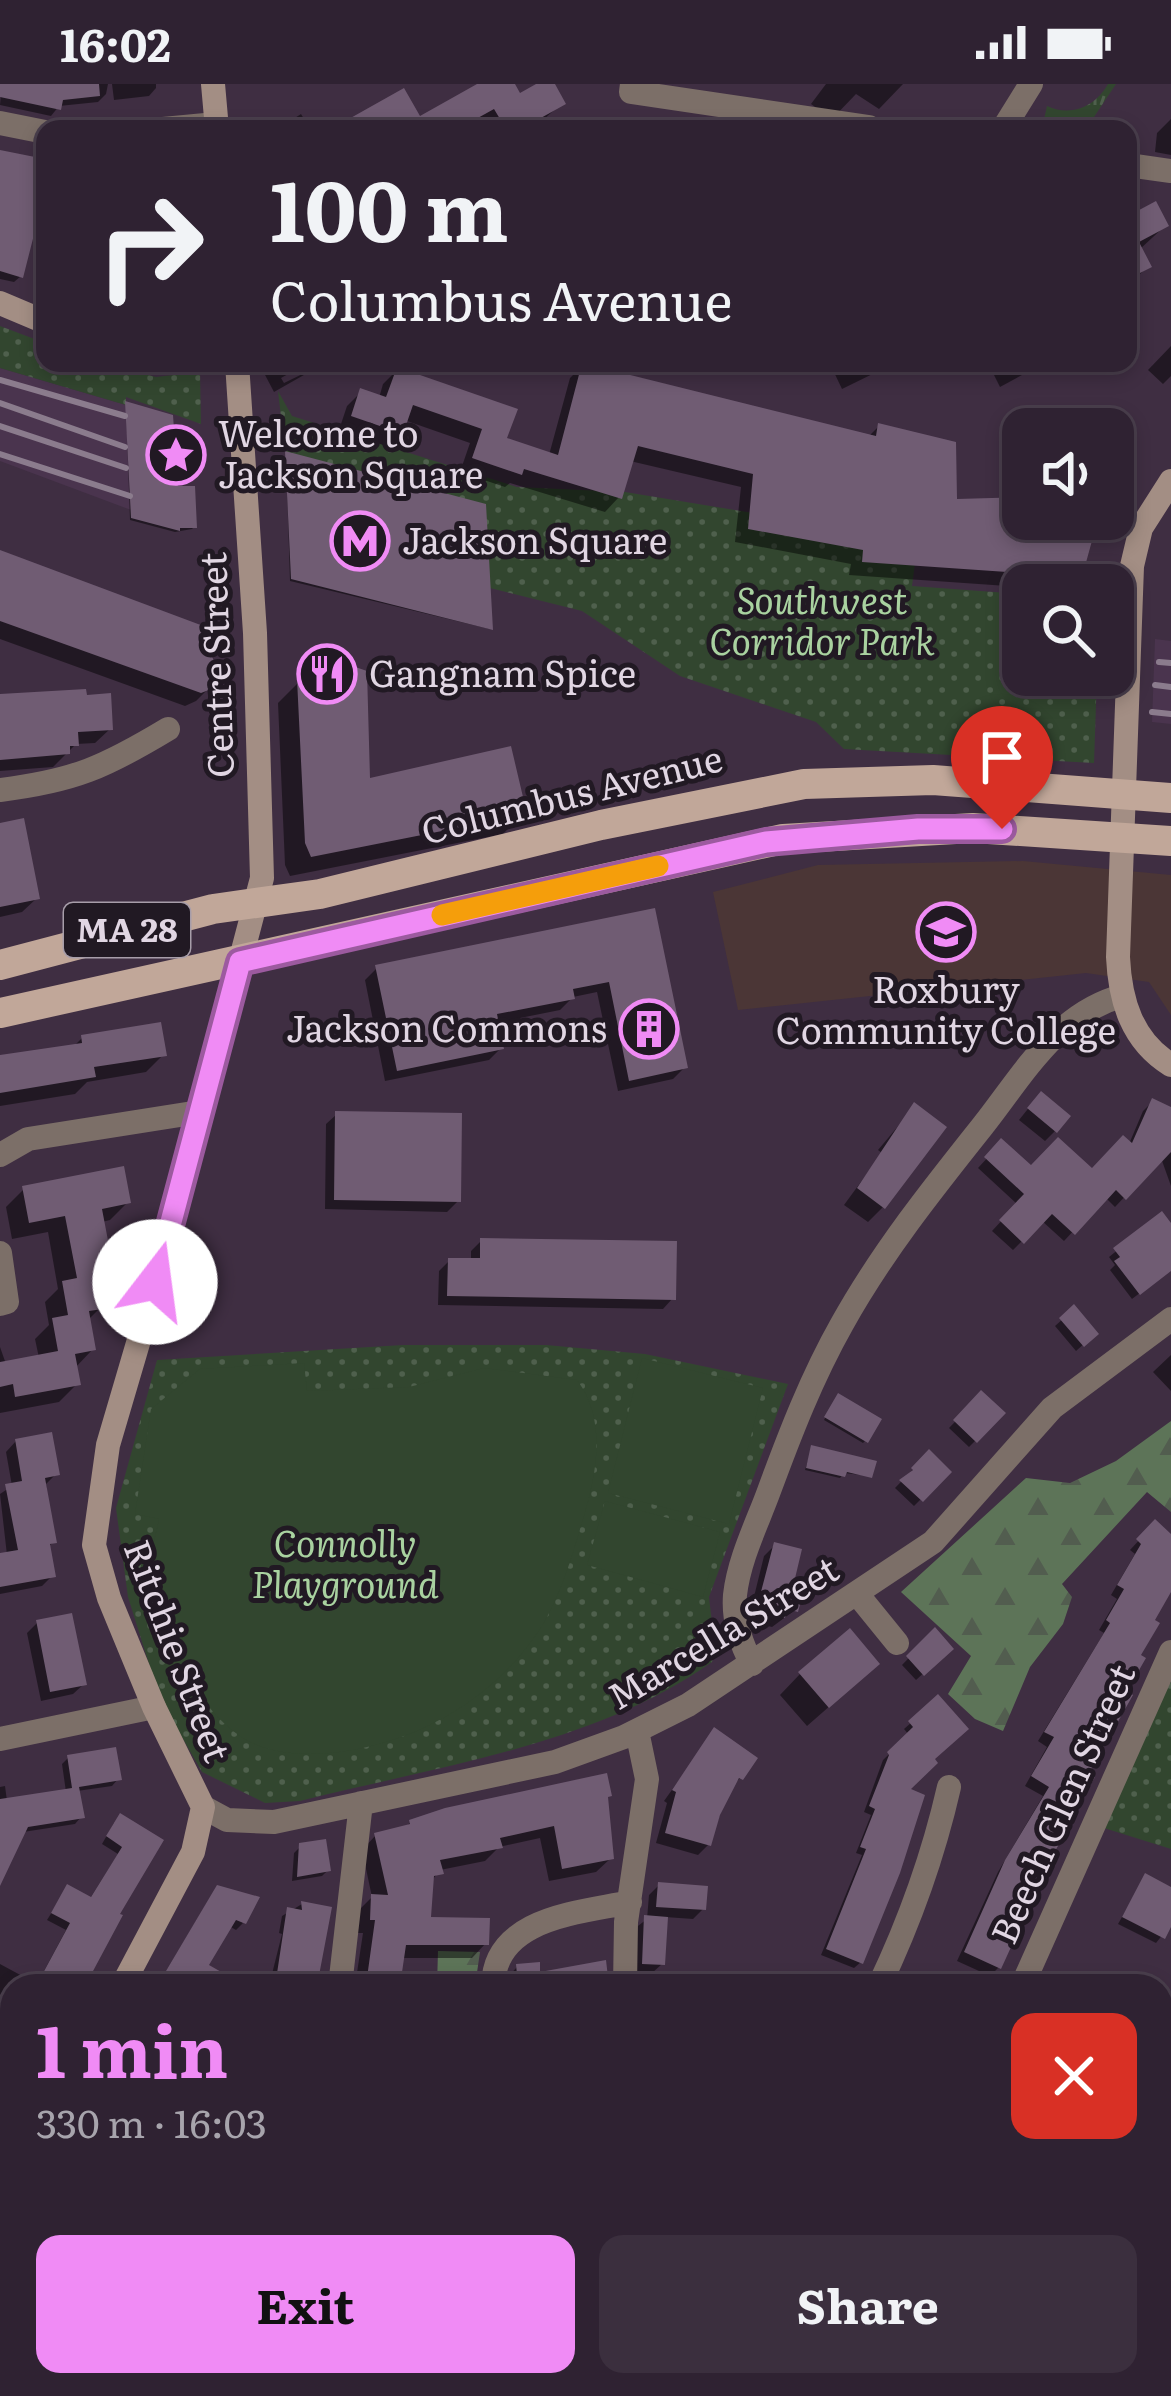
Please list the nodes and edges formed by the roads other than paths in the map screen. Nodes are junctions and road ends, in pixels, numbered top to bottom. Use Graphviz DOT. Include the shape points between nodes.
graph roads {
  1 [pos="213,84"];
  2 [pos="632,84"];
  3 [pos="1031,84"];
  4 [pos="216,120"];
  5 [pos="821,120"];
  6 [pos="1009,120"];
  7 [pos="0,123"];
  8 [pos="36,130"];
  9 [pos="1137,166"];
  10 [pos="1171,171"];
  11 [pos="0,303"];
  12 [pos="36,318"];
  13 [pos="238,372"];
  14 [pos="1171,481"];
  15 [pos="168,729"];
  16 [pos="0,790"];
  17 [pos="1123,794"];
  18 [pos="1171,798"];
  19 [pos="1122,838"];
  20 [pos="1171,842"];
  21 [pos="256,902"];
  22 [pos="240,962"];
  23 [pos="0,965"];
  24 [pos="1122,996"];
  25 [pos="0,1013"];
  26 [pos="1171,1065"];
  27 [pos="199,1112"];
  28 [pos="0,1155"];
  29 [pos="0,1253"];
  30 [pos="0,1304"];
  31 [pos="1171,1319"];
  32 [pos="858,1595"];
  33 [pos="897,1643"];
  34 [pos="1171,1652"];
  35 [pos="752,1664"];
  36 [pos="154,1707"];
  37 [pos="637,1731"];
  38 [pos="0,1738"];
  39 [pos="950,1787"];
  40 [pos="361,1804"];
  41 [pos="203,1807"];
  42 [pos="630,1902"];
  43 [pos="128,1974"];
  44 [pos="341,1974"];
  45 [pos="496,1974"];
  46 [pos="626,1974"];
  47 [pos="885,1974"];
  48 [pos="1027,1974"];
  1 -- 4 [label="street"];
  2 -- 5 [label="street" via="631,92"];
  3 -- 6 [label="street"];
  7 -- 8 [label="street"];
  9 -- 10 [label="street"];
  11 -- 12 [label="street"];
  13 -- 21 [label="street, Centre Street" via="255,633 263,868"];
  14 -- 17 [label="street" via="1134,551"];
  15 -- 16 [label="street" via="85,773"];
  17 -- 18 [label="main road, Columbus Avenue / MA 28"];
  17 -- 19 [label="street"];
  17 -- 21 [label="main road, Columbus Avenue / MA 28" via="933,780 804,784"];
  19 -- 20 [label="main road, MA 28"];
  19 -- 22 [label="main road, MA 28" via="947,828 783,839"];
  19 -- 24 [label="street"];
  21 -- 22 [label="street, Centre Street"];
  21 -- 23 [label="main road, Columbus Avenue / MA 28"];
  22 -- 25 [label="main road, MA 28"];
  22 -- 27 [label="street, Ritchie Street"];
  24 -- 26 [label="street" via="1143,1042"];
  24 -- 35 [label="street" via="1084,1011 1044,1048 921,1206 840,1327 745,1556 736,1618"];
  27 -- 28 [label="street" via="28,1139"];
  27 -- 36 [label="street, Ritchie Street" via="108,1445 94,1545"];
  29 -- 30 [label="street" via="7,1302"];
  31 -- 32 [label="street, Marcella Street" via="1070,1392 944,1532"];
  32 -- 33 [label="street"];
  32 -- 35 [label="street, Marcella Street"];
  34 -- 48 [label="street, Beech Glen Street"];
  35 -- 37 [label="street, Marcella Street"];
  36 -- 38 [label="street"];
  36 -- 41 [label="street, Ritchie Street"];
  37 -- 40 [label="street, Marcella Street" via="555,1762"];
  37 -- 42 [label="street" via="647,1779"];
  39 -- 47 [label="street" via="934,1853"];
  40 -- 41 [label="street, Marcella Street" via="274,1822 227,1820"];
  40 -- 44 [label="street"];
  41 -- 43 [label="street" via="193,1852"];
  42 -- 45 [label="street" via="521,1931"];
  42 -- 46 [label="street"];
}
